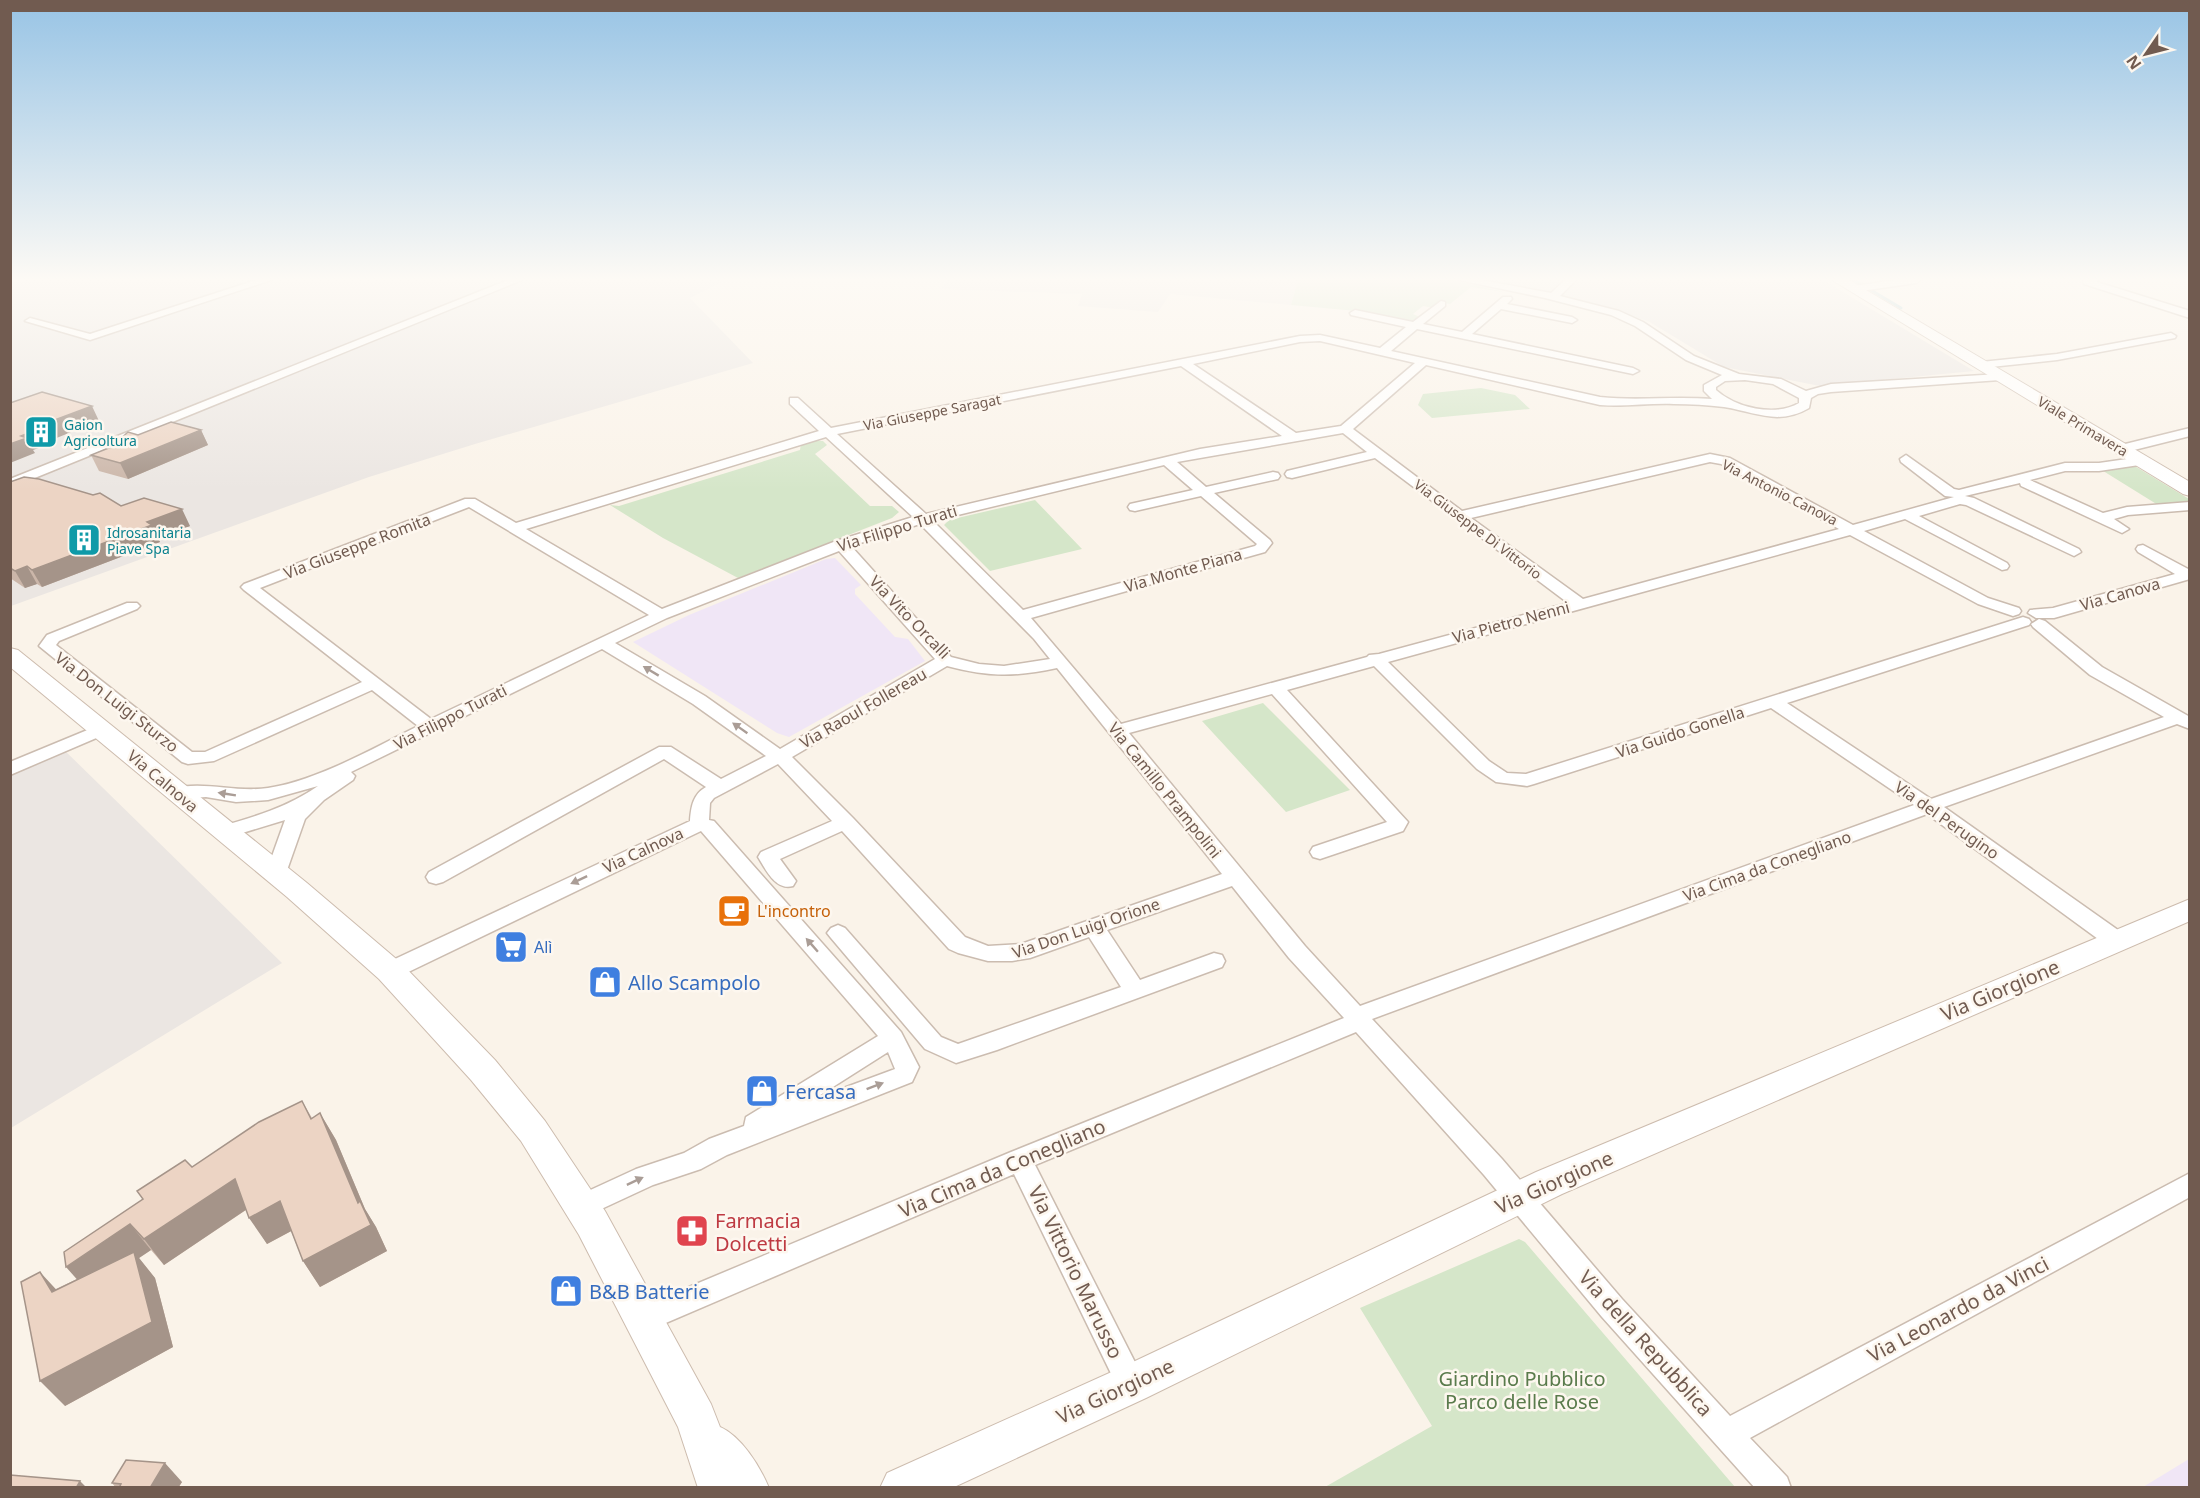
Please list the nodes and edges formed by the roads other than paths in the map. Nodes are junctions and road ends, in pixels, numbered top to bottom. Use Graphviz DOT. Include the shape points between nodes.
graph roads {
  1 [pos="343,350"];
  2 [pos="1245,350"];
  3 [pos="1373,350"];
  4 [pos="1384,350"];
  5 [pos="1535,350"];
  6 [pos="1678,350"];
  7 [pos="1956,350"];
  8 [pos="2096,350"];
  9 [pos="1382,352"];
  10 [pos="1690,358"];
  11 [pos="1184,362"];
  12 [pos="1424,362"];
  13 [pos="1981,365"];
  14 [pos="1633,371"];
  15 [pos="1737,377"];
  16 [pos="2001,377"];
  17 [pos="1771,380"];
  18 [pos="1712,386"];
  19 [pos="1831,388"];
  20 [pos="1805,397"];
  21 [pos="1674,400"];
  22 [pos="794,401"];
  23 [pos="1729,404"];
  24 [pos="1345,429"];
  25 [pos="828,432"];
  26 [pos="2190,432"];
  27 [pos="1294,438"];
  28 [pos="2122,449"];
  29 [pos="1378,453"];
  30 [pos="1906,459"];
  31 [pos="1167,461"];
  32 [pos="2141,461"];
  33 [pos="1292,474"];
  34 [pos="1273,476"];
  35 [pos="2026,483"];
  36 [pos="10,484"];
  37 [pos="2190,490"];
  38 [pos="1203,491"];
  39 [pos="2190,506"];
  40 [pos="1135,507"];
  41 [pos="1905,514"];
  42 [pos="1460,516"];
  43 [pos="922,518"];
  44 [pos="2102,518"];
  45 [pos="516,528"];
  46 [pos="1850,529"];
  47 [pos="2122,529"];
  48 [pos="841,544"];
  49 [pos="2143,549"];
  50 [pos="2074,552"];
  51 [pos="2002,566"];
  52 [pos="1579,603"];
  53 [pos="132,606"];
  54 [pos="661,615"];
  55 [pos="1020,616"];
  56 [pos="2028,618"];
  57 [pos="602,642"];
  58 [pos="10,655"];
  59 [pos="1375,658"];
  60 [pos="945,660"];
  61 [pos="1061,662"];
  62 [pos="374,683"];
  63 [pos="1275,687"];
  64 [pos="1774,702"];
  65 [pos="2183,721"];
  66 [pos="429,726"];
  67 [pos="102,729"];
  68 [pos="1117,730"];
  69 [pos="780,756"];
  70 [pos="10,769"];
  71 [pos="713,790"];
  72 [pos="310,791"];
  73 [pos="178,793"];
  74 [pos="1929,806"];
  75 [pos="846,822"];
  76 [pos="699,824"];
  77 [pos="226,832"];
  78 [pos="1320,852"];
  79 [pos="276,873"];
  80 [pos="1235,877"];
  81 [pos="436,878"];
  82 [pos="786,881"];
  83 [pos="2190,909"];
  84 [pos="1093,926"];
  85 [pos="838,933"];
  86 [pos="2117,941"];
  87 [pos="1214,961"];
  88 [pos="390,971"];
  89 [pos="1134,989"];
  90 [pos="1359,1018"];
  91 [pos="892,1038"];
  92 [pos="718,1147"];
  93 [pos="1020,1160"];
  94 [pos="2190,1184"];
  95 [pos="1518,1197"];
  96 [pos="582,1206"];
  97 [pos="644,1319"];
  98 [pos="1131,1384"];
  99 [pos="696,1419"];
  100 [pos="1727,1434"];
  101 [pos="914,1484"];
  102 [pos="720,1488"];
  103 [pos="747,1488"];
  104 [pos="1776,1488"];
  1 -- 36 [label="street"];
  2 -- 11 [label="street, Via Giuseppe Saragat"];
  3 -- 9 [label="street, Via Giuseppe Saragat"];
  4 -- 9 [label="street"];
  5 -- 14 [label="street"];
  6 -- 10 [label="street"];
  7 -- 13 [label="main road, Viale Primavera"];
  8 -- 13 [label="street"];
  9 -- 12 [label="street, Via Giuseppe Saragat"];
  10 -- 15 [label="street"];
  10 -- 18 [label="street"];
  11 -- 25 [label="street, Via Giuseppe Saragat"];
  11 -- 27 [label="street"];
  12 -- 21 [label="street, Via Giuseppe Saragat" via="1600,401"];
  12 -- 24 [label="street"];
  13 -- 16 [label="main road, Viale Primavera"];
  15 -- 17 [label="street"];
  15 -- 18 [label="street, Via Giuseppe Saragat"];
  16 -- 19 [label="street"];
  16 -- 28 [label="main road, Viale Primavera"];
  17 -- 19 [label="street"];
  17 -- 20 [label="street" via="1790,386"];
  18 -- 21 [label="street, Via Giuseppe Saragat"];
  18 -- 23 [label="street" via="1717,398"];
  19 -- 20 [label="street"];
  20 -- 23 [label="street" via="1803,407 1784,413"];
  21 -- 23 [label="street, Via Giuseppe Saragat"];
  22 -- 25 [label="street, Via Camillo Prampolini"];
  24 -- 27 [label="street, Via Filippo Turati"];
  24 -- 29 [label="street, Via Giuseppe Di Vittorio"];
  25 -- 43 [label="street, Via Camillo Prampolini"];
  25 -- 45 [label="street, Via Giuseppe Saragat"];
  26 -- 28 [label="street"];
  27 -- 31 [label="street, Via Filippo Turati"];
  28 -- 32 [label="main road, Viale Primavera"];
  29 -- 33 [label="street"];
  29 -- 42 [label="street, Via Giuseppe Di Vittorio"];
  30 -- 32 [label="street, Viale Primavera" via="1950,493 1959,494 2065,466 2099,467"];
  31 -- 38 [label="street, Via Monte Piana"];
  31 -- 43 [label="street, Via Filippo Turati"];
  32 -- 37 [label="main road, Viale Primavera"];
  34 -- 38 [label="street"];
  35 -- 44 [label="street"];
  38 -- 40 [label="street"];
  38 -- 55 [label="street, Via Monte Piana" via="1265,543 1260,549"];
  39 -- 44 [label="street" via="2127,511"];
  41 -- 46 [label="street, Via Pietro Nenni"];
  41 -- 50 [label="street, Via Pietro Nenni" via="1969,501"];
  41 -- 51 [label="street"];
  42 -- 46 [label="street, Via Antonio Canova" via="1710,459 1725,461"];
  42 -- 52 [label="street, Via Giuseppe Di Vittorio"];
  43 -- 48 [label="street, Via Filippo Turati"];
  43 -- 55 [label="street, Via Camillo Prampolini"];
  44 -- 47 [label="street"];
  45 -- 54 [label="street, Via Giuseppe Romita"];
  45 -- 62 [label="street, Via Giuseppe Romita" via="470,502 249,587"];
  46 -- 52 [label="street, Via Pietro Nenni"];
  46 -- 56 [label="street, Via Antonio Canova" via="1983,601"];
  48 -- 54 [label="street, Via Filippo Turati"];
  48 -- 60 [label="street, Via Vito Orcalli"];
  49 -- 56 [label="street, Via Canova" via="2188,575"];
  52 -- 59 [label="street, Via Pietro Nenni"];
  53 -- 62 [label="street, Via Don Luigi Sturzo" via="53,638 46,646 188,758 207,757"];
  54 -- 57 [label="street, Via Filippo Turati"];
  55 -- 61 [label="street, Via Camillo Prampolini"];
  56 -- 64 [label="street, Via Guido Gonella"];
  56 -- 65 [label="street, Via Antonio Canova" via="2096,671"];
  57 -- 66 [label="street, Via Filippo Turati"];
  69 -- 57 [label="street, Via Don Luigi Orione, one-way" via="699,700"];
  58 -- 67 [label="main road, Via Calnova"];
  59 -- 63 [label="street, Via Pietro Nenni"];
  59 -- 64 [label="street, Via Guido Gonella" via="1483,765 1503,778 1527,780"];
  60 -- 61 [label="street, Via Vito Orcalli" via="1004,671"];
  60 -- 69 [label="street, Via Raoul Follereau"];
  61 -- 68 [label="street, Via Camillo Prampolini"];
  62 -- 66 [label="street, Via Giuseppe Romita"];
  63 -- 68 [label="street, Via Pietro Nenni"];
  63 -- 78 [label="street" via="1398,822 1396,826"];
  64 -- 74 [label="street, Via del Perugino"];
  65 -- 74 [label="street, Via Cima da Conegliano"];
  66 -- 72 [label="street, Via Filippo Turati"];
  67 -- 70 [label="street"];
  67 -- 73 [label="main road, Via Calnova"];
  68 -- 80 [label="street, Via Camillo Prampolini"];
  69 -- 71 [label="street"];
  69 -- 75 [label="street, Via Don Luigi Orione"];
  71 -- 76 [label="street" via="701,803"];
  71 -- 81 [label="street" via="665,751"];
  72 -- 73 [label="street, Via Filippo Turati, one-way" via="236,796 194,790"];
  72 -- 77 [label="street, Via Filippo Turati" via="280,815"];
  72 -- 79 [label="street, Via Filippo Turati"];
  73 -- 77 [label="main road, Via Calnova"];
  74 -- 86 [label="street, Via del Perugino"];
  74 -- 90 [label="street, Via Cima da Conegliano"];
  75 -- 82 [label="street" via="768,857"];
  75 -- 84 [label="street, Via Don Luigi Orione" via="957,943 975,952 997,956 1022,952"];
  76 -- 88 [label="street, Via Calnova, one-way"];
  91 -- 76 [label="street, Via Calnova, one-way" via="707,826"];
  77 -- 79 [label="main road, Via Calnova"];
  79 -- 88 [label="main road, Via Calnova"];
  80 -- 84 [label="street, Via Don Luigi Orione"];
  80 -- 90 [label="street, Via Camillo Prampolini"];
  83 -- 86 [label="main road, Via Giorgione"];
  84 -- 89 [label="street"];
  85 -- 89 [label="street" via="933,1043 956,1054"];
  86 -- 95 [label="main road, Via Giorgione"];
  87 -- 89 [label="street"];
  88 -- 96 [label="main road, Via Calnova" via="426,1006 533,1131"];
  90 -- 93 [label="street, Via Cima da Conegliano"];
  90 -- 95 [label="street, Via Camillo Prampolini"];
  91 -- 92 [label="street, Via Calnova"];
  92 -- 91 [label="street, Via Calnova, one-way" via="904,1075 907,1067"];
  96 -- 92 [label="street, Via Calnova, one-way"];
  93 -- 97 [label="street, Via Cima da Conegliano"];
  93 -- 98 [label="street, Via Vittorio Marusso"];
  94 -- 100 [label="street, Via Leonardo da Vinci"];
  95 -- 98 [label="main road, Via Giorgione"];
  95 -- 100 [label="street, Via della Repubblica"];
  96 -- 97 [label="main road, Via Calnova"];
  97 -- 99 [label="main road, Via Calnova"];
  98 -- 101 [label="main road, Via Giorgione"];
  99 -- 102 [label="main road, Via Calnova"];
  99 -- 103 [label="main road, Via Calnova"];
  100 -- 104 [label="street, Via della Repubblica"];
}
